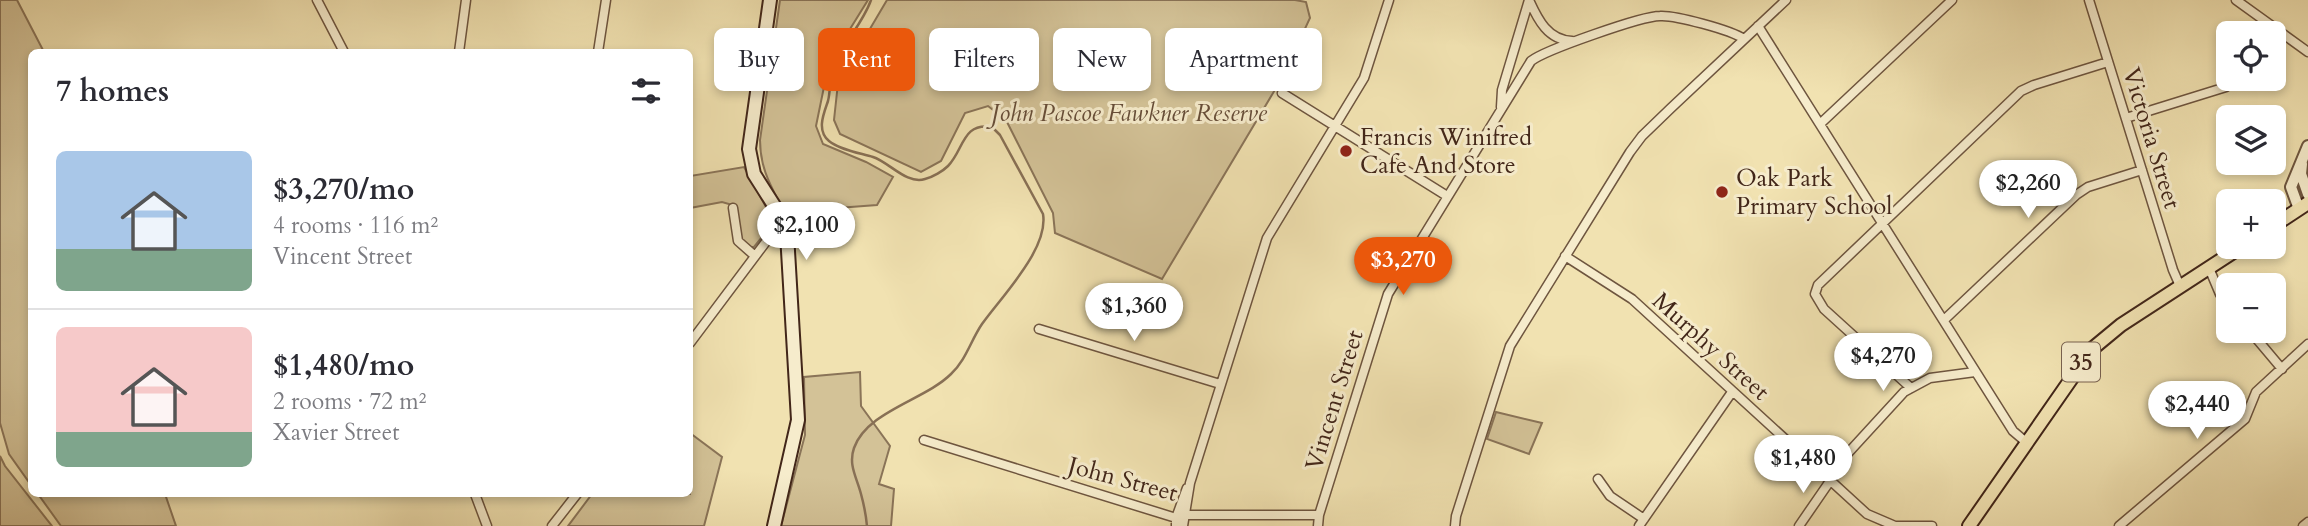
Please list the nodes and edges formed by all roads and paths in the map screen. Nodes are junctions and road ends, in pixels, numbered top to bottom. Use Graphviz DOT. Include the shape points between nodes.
graph roads {
  1 [pos="317,0"];
  2 [pos="467,0"];
  3 [pos="606,0"];
  4 [pos="770,0"];
  5 [pos="1389,0"];
  6 [pos="1529,0"];
  7 [pos="1786,0"];
  8 [pos="1952,0"];
  9 [pos="2089,0"];
  10 [pos="2236,0"];
  11 [pos="2260,21"];
  12 [pos="1758,26"];
  13 [pos="1744,39"];
  14 [pos="2286,39"];
  15 [pos="1582,40"];
  16 [pos="342,49"];
  17 [pos="459,49"];
  18 [pos="598,49"];
  19 [pos="2308,52"];
  20 [pos="2108,62"];
  21 [pos="1510,70"];
  22 [pos="1514,86"];
  23 [pos="2216,90"];
  24 [pos="1282,93"];
  25 [pos="1502,107"];
  26 [pos="2126,118"];
  27 [pos="1820,124"];
  28 [pos="1336,126"];
  29 [pos="2308,146"];
  30 [pos="2302,161"];
  31 [pos="2142,170"];
  32 [pos="1448,194"];
  33 [pos="2308,194"];
  34 [pos="2304,206"];
  35 [pos="733,208"];
  36 [pos="2286,218"];
  37 [pos="1882,223"];
  38 [pos="785,225"];
  39 [pos="755,256"];
  40 [pos="1565,256"];
  41 [pos="2223,259"];
  42 [pos="2209,268"];
  43 [pos="2216,284"];
  44 [pos="2180,286"];
  45 [pos="1944,320"];
  46 [pos="1039,329"];
  47 [pos="693,339"];
  48 [pos="2260,343"];
  49 [pos="2308,344"];
  50 [pos="2282,369"];
  51 [pos="1975,372"];
  52 [pos="1220,384"];
  53 [pos="1911,388"];
  54 [pos="1732,391"];
  55 [pos="924,440"];
  56 [pos="2026,442"];
  57 [pos="1598,479"];
  58 [pos="1828,479"];
  59 [pos="476,497"];
  60 [pos="574,497"];
  61 [pos="1319,515"];
  62 [pos="1179,520"];
  63 [pos="1642,522"];
  64 [pos="2308,522"];
  65 [pos="488,526"];
  66 [pos="552,526"];
  67 [pos="774,526"];
  68 [pos="1183,526"];
  69 [pos="1318,526"];
  70 [pos="1455,526"];
  71 [pos="1799,526"];
  72 [pos="1932,526"];
  73 [pos="1969,526"];
  74 [pos="2119,526"];
  75 [pos="2303,526"];
  1 -- 16 [label="street"];
  2 -- 17 [label="street"];
  3 -- 18 [label="street"];
  4 -- 38 [label="main road" via="749,149 754,174"];
  5 -- 28 [label="street" via="1370,65"];
  6 -- 15 [label="street" via="1545,29 1563,40"];
  6 -- 21 [label="street, Vincent Street"];
  7 -- 12 [label="street"];
  8 -- 27 [label="street"];
  9 -- 20 [label="street, Victoria Street"];
  10 -- 11 [label="street"];
  12 -- 13 [label="street"];
  12 -- 27 [label="street"];
  13 -- 15 [label="street" via="1662,15"];
  13 -- 40 [label="street" via="1636,143"];
  14 -- 19 [label="street"];
  15 -- 22 [label="street" via="1538,56"];
  20 -- 26 [label="street, Victoria Street"];
  20 -- 37 [label="street" via="2021,91"];
  21 -- 22 [label="street, Vincent Street"];
  21 -- 25 [label="street, Vincent Street" via="1502,90"];
  22 -- 25 [label="street, Vincent Street"];
  23 -- 26 [label="street"];
  24 -- 28 [label="street"];
  25 -- 32 [label="street, Vincent Street"];
  26 -- 31 [label="street, Victoria Street"];
  27 -- 37 [label="street"];
  28 -- 32 [label="street"];
  28 -- 52 [label="street" via="1267,238"];
  29 -- 30 [label="street"];
  30 -- 33 [label="street"];
  30 -- 34 [label="street" via="2291,187"];
  31 -- 44 [label="street, Victoria Street"];
  31 -- 45 [label="street" via="2076,195"];
  32 -- 61 [label="street, Vincent Street" via="1388,294"];
  34 -- 36 [label="main road"];
  35 -- 39 [label="street" via="738,241"];
  37 -- 45 [label="street"];
  37 -- 53 [label="street" via="1821,281 1815,294 1824,309"];
  38 -- 39 [label="street"];
  38 -- 67 [label="main road" via="798,421"];
  39 -- 47 [label="street"];
  40 -- 54 [label="street, Murphy Street" via="1632,299"];
  40 -- 70 [label="street" via="1510,345"];
  41 -- 42 [label="main road, 35"];
  42 -- 43 [label="street"];
  42 -- 44 [label="main road, 35"];
  44 -- 56 [label="main road, 35" via="2092,349"];
  45 -- 51 [label="street"];
  46 -- 52 [label="street"];
  48 -- 50 [label="street"];
  49 -- 50 [label="street"];
  50 -- 74 [label="street" via="2256,392 2245,419"];
  51 -- 53 [label="street" via="1941,375"];
  51 -- 56 [label="street" via="2013,431"];
  52 -- 62 [label="street"];
  53 -- 58 [label="street"];
  54 -- 58 [label="street, Murphy Street"];
  54 -- 63 [label="street"];
  55 -- 62 [label="street, John Street"];
  56 -- 73 [label="main road, 35"];
  57 -- 63 [label="street" via="1610,496"];
  58 -- 71 [label="street"];
  58 -- 72 [label="street, Murphy Street" via="1879,521"];
  59 -- 65 [label="street"];
  60 -- 66 [label="street"];
  61 -- 62 [label="street, John Street"];
  61 -- 69 [label="street, Vincent Street"];
  62 -- 68 [label="street"];
  64 -- 75 [label="street"];
}
